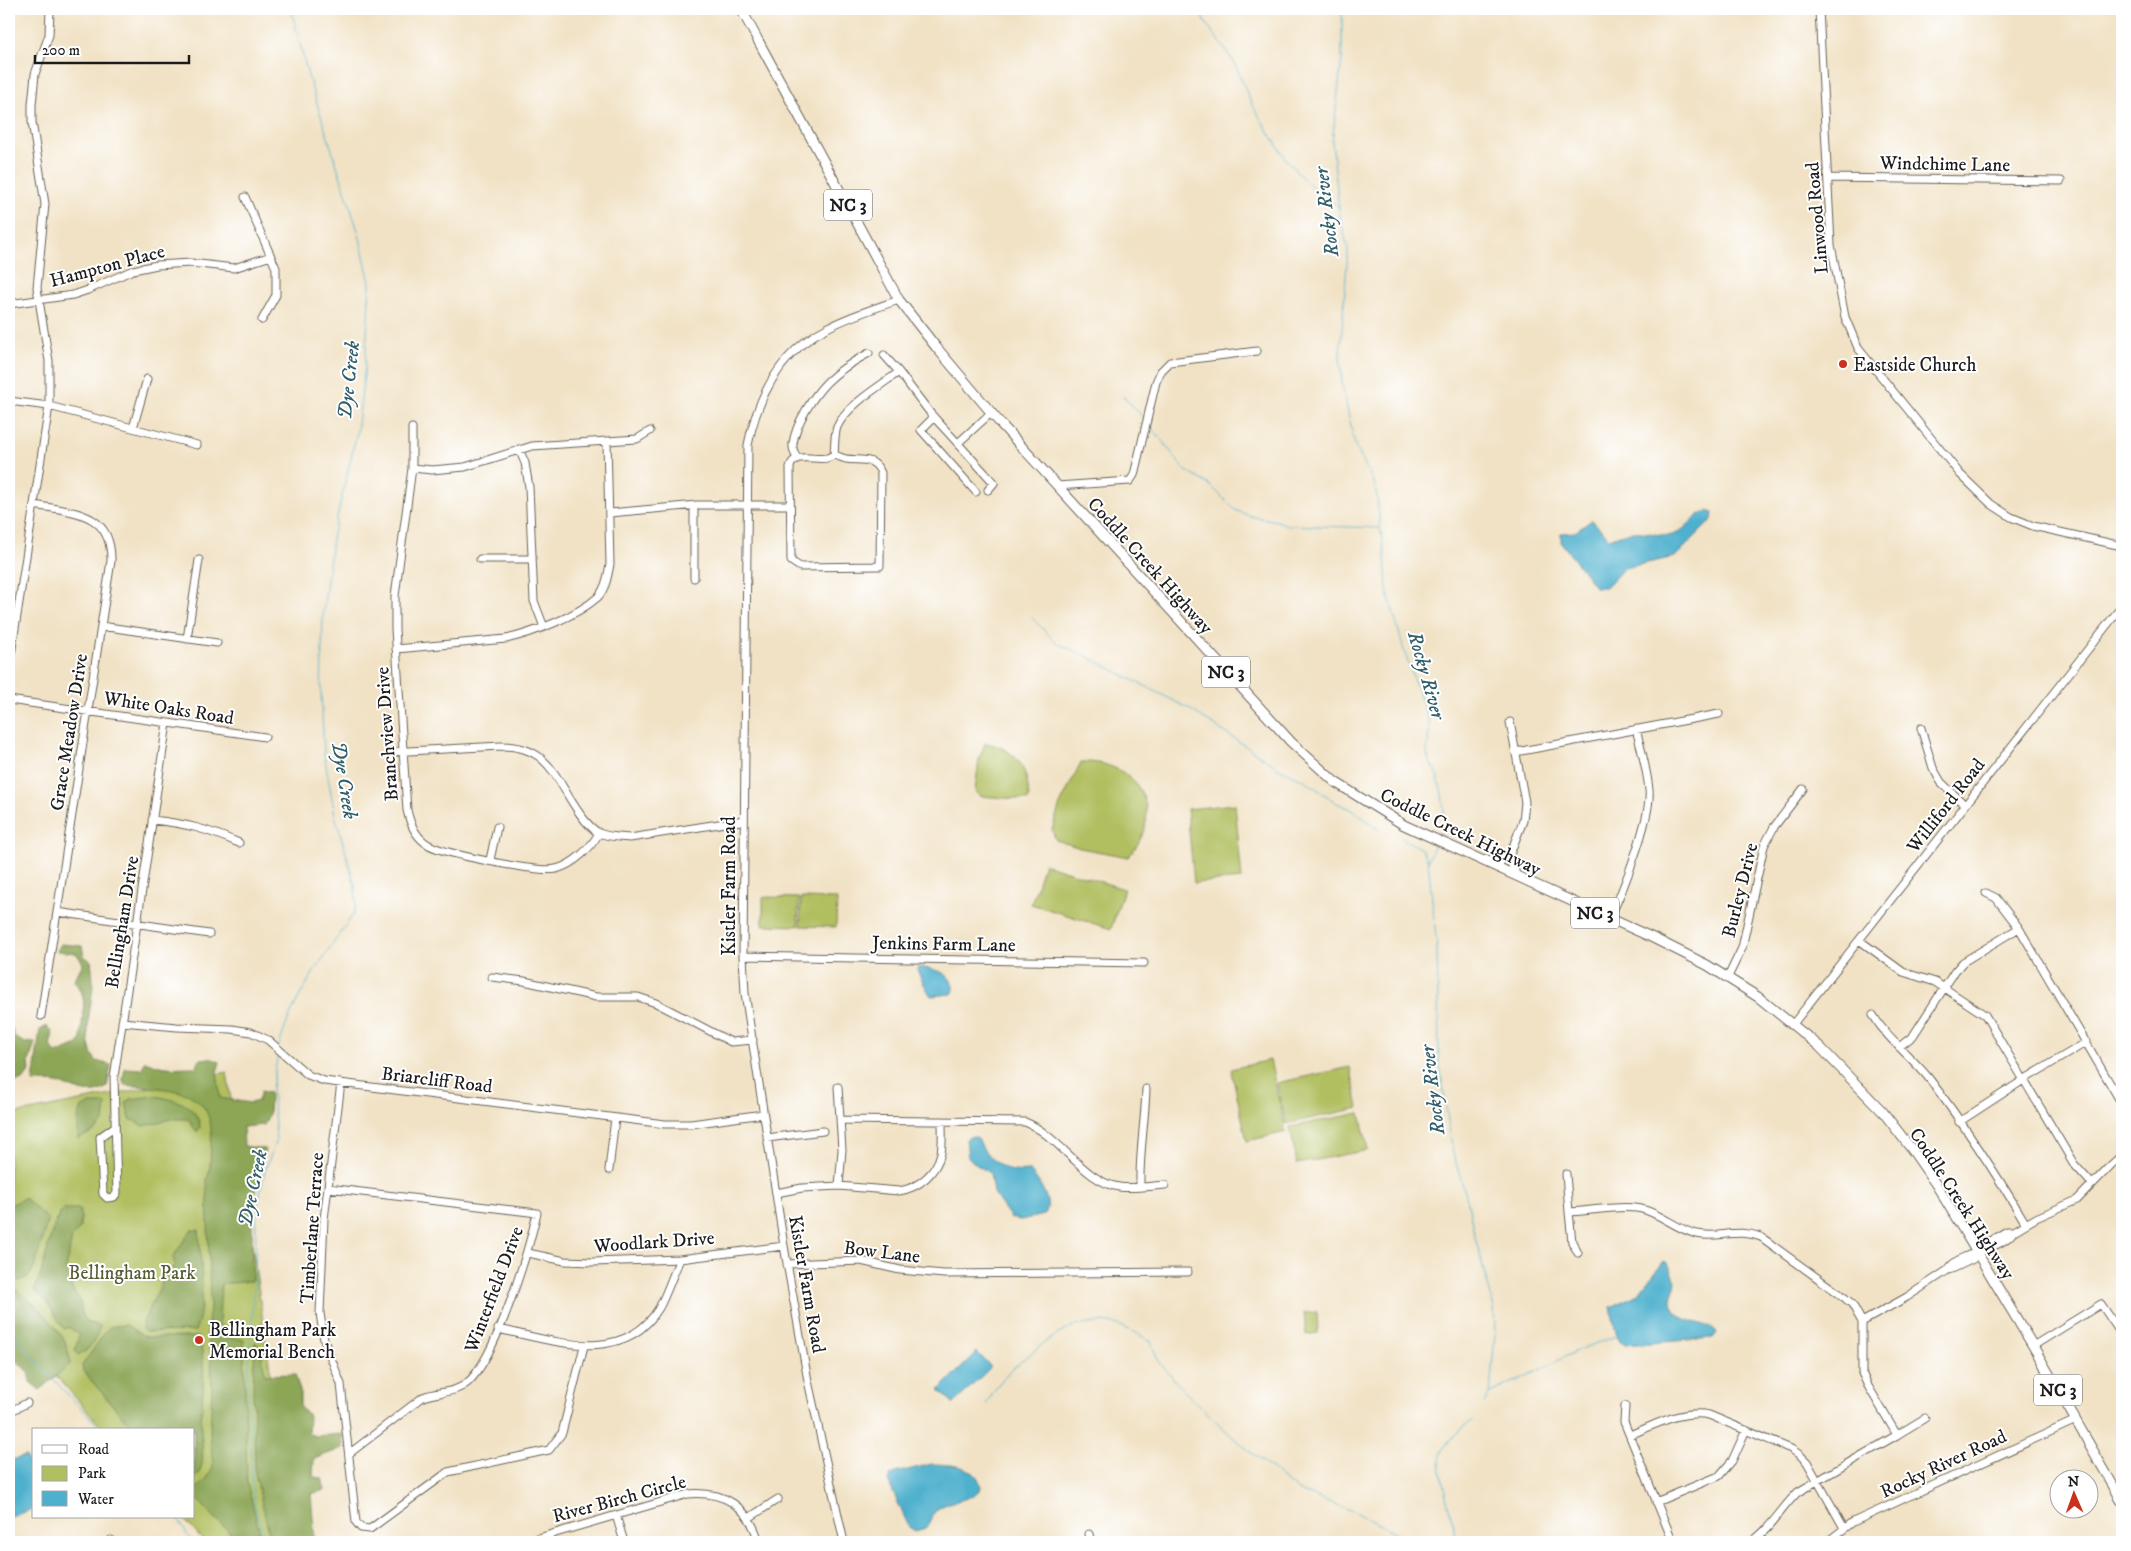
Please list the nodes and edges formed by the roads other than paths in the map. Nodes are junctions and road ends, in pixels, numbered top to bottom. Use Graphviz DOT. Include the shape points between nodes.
graph roads {
  1 [pos="50,9"];
  2 [pos="741,9"];
  3 [pos="1819,9"];
  4 [pos="1828,178"];
  5 [pos="2061,181"];
  6 [pos="245,198"];
  7 [pos="271,256"];
  8 [pos="38,299"];
  9 [pos="899,300"];
  10 [pos="9,304"];
  11 [pos="262,320"];
  12 [pos="1257,352"];
  13 [pos="869,353"];
  14 [pos="884,355"];
  15 [pos="898,372"];
  16 [pos="148,379"];
  17 [pos="9,401"];
  18 [pos="49,406"];
  19 [pos="992,413"];
  20 [pos="934,417"];
  21 [pos="134,428"];
  22 [pos="412,428"];
  23 [pos="650,431"];
  24 [pos="607,441"];
  25 [pos="958,443"];
  26 [pos="197,445"];
  27 [pos="519,448"];
  28 [pos="834,454"];
  29 [pos="797,458"];
  30 [pos="412,468"];
  31 [pos="1057,486"];
  32 [pos="988,490"];
  33 [pos="976,492"];
  34 [pos="34,505"];
  35 [pos="694,505"];
  36 [pos="747,505"];
  37 [pos="790,505"];
  38 [pos="610,513"];
  39 [pos="2122,546"];
  40 [pos="480,559"];
  41 [pos="531,559"];
  42 [pos="199,560"];
  43 [pos="694,578"];
  44 [pos="2122,606"];
  45 [pos="101,626"];
  46 [pos="544,627"];
  47 [pos="187,639"];
  48 [pos="217,643"];
  49 [pos="396,649"];
  50 [pos="9,668"];
  51 [pos="9,700"];
  52 [pos="88,711"];
  53 [pos="1719,714"];
  54 [pos="167,722"];
  55 [pos="1510,722"];
  56 [pos="1921,728"];
  57 [pos="1636,729"];
  58 [pos="264,738"];
  59 [pos="390,752"];
  60 [pos="404,752"];
  61 [pos="1516,752"];
  62 [pos="1804,789"];
  63 [pos="1965,805"];
  64 [pos="152,820"];
  65 [pos="744,820"];
  66 [pos="497,827"];
  67 [pos="599,833"];
  68 [pos="239,844"];
  69 [pos="1510,854"];
  70 [pos="1476,859"];
  71 [pos="490,860"];
  72 [pos="1519,879"];
  73 [pos="1986,892"];
  74 [pos="57,912"];
  75 [pos="1609,919"];
  76 [pos="137,923"];
  77 [pos="2019,928"];
  78 [pos="209,934"];
  79 [pos="1860,940"];
  80 [pos="743,956"];
  81 [pos="1144,963"];
  82 [pos="492,977"];
  83 [pos="1728,977"];
  84 [pos="1944,988"];
  85 [pos="1873,1015"];
  86 [pos="41,1016"];
  87 [pos="122,1022"];
  88 [pos="1793,1024"];
  89 [pos="753,1040"];
  90 [pos="2087,1042"];
  91 [pos="1898,1047"];
  92 [pos="2025,1079"];
  93 [pos="341,1083"];
  94 [pos="838,1087"];
  95 [pos="1146,1089"];
  96 [pos="2122,1104"];
  97 [pos="763,1114"];
  98 [pos="615,1118"];
  99 [pos="840,1120"];
  100 [pos="942,1121"];
  101 [pos="1959,1122"];
  102 [pos="114,1127"];
  103 [pos="823,1131"];
  104 [pos="767,1138"];
  105 [pos="2122,1155"];
  106 [pos="609,1170"];
  107 [pos="1566,1174"];
  108 [pos="2092,1184"];
  109 [pos="1165,1185"];
  110 [pos="839,1186"];
  111 [pos="1140,1186"];
  112 [pos="328,1188"];
  113 [pos="776,1193"];
  114 [pos="1569,1212"];
  115 [pos="2026,1224"];
  116 [pos="784,1246"];
  117 [pos="528,1253"];
  118 [pos="1578,1253"];
  119 [pos="1975,1254"];
  120 [pos="680,1259"];
  121 [pos="787,1264"];
  122 [pos="1188,1272"];
  123 [pos="1862,1322"];
  124 [pos="498,1329"];
  125 [pos="2122,1335"];
  126 [pos="584,1346"];
  127 [pos="2033,1346"];
  128 [pos="27,1404"];
  129 [pos="1625,1406"];
  130 [pos="9,1412"];
  131 [pos="1925,1418"];
  132 [pos="2076,1420"];
  133 [pos="1746,1430"];
  134 [pos="1630,1435"];
  135 [pos="1897,1435"];
  136 [pos="350,1453"];
  137 [pos="1817,1482"];
  138 [pos="778,1499"];
  139 [pos="2122,1501"];
  140 [pos="1656,1502"];
  141 [pos="616,1515"];
  142 [pos="749,1518"];
  143 [pos="1844,1528"];
  144 [pos="1089,1534"];
  145 [pos="529,1542"];
  146 [pos="624,1542"];
  147 [pos="759,1542"];
  148 [pos="844,1542"];
  149 [pos="1091,1542"];
  150 [pos="1672,1542"];
  151 [pos="1751,1542"];
  152 [pos="1828,1542"];
  1 -- 8 [label="street" via="49,35 35,74 32,98 32,122 46,204 38,268"];
  2 -- 9 [label="main road, Coddle Creek Highway / NC 3"];
  3 -- 4 [label="street, Linwood Road"];
  4 -- 5 [label="street, Windchime Lane"];
  4 -- 39 [label="street, Linwood Road" via="1831,245 1837,280 1845,317 1858,348 1960,474 1992,504 2033,526"];
  6 -- 7 [label="street"];
  7 -- 8 [label="street, Hampton Place" via="234,268 191,263 157,265 134,270 73,295"];
  7 -- 11 [label="street" via="276,268 276,295"];
  8 -- 10 [label="street, Hampton Place"];
  8 -- 18 [label="street" via="49,361"];
  9 -- 19 [label="main road, Coddle Creek Highway / NC 3"];
  9 -- 36 [label="street, Kistler Farm Road" via="826,328 806,341 773,377 761,398 748,445"];
  12 -- 31 [label="street" via="1170,362 1160,371 1156,382 1130,481"];
  13 -- 29 [label="street" via="847,365 815,396 793,442"];
  14 -- 15 [label="street"];
  15 -- 20 [label="street"];
  15 -- 28 [label="street" via="843,417 837,427"];
  16 -- 21 [label="street"];
  17 -- 18 [label="street"];
  18 -- 21 [label="street"];
  18 -- 34 [label="street"];
  19 -- 25 [label="street"];
  19 -- 31 [label="main road, Coddle Creek Highway / NC 3"];
  20 -- 25 [label="street"];
  20 -- 33 [label="street" via="921,430"];
  21 -- 26 [label="street"];
  22 -- 30 [label="street, Branchview Drive"];
  23 -- 24 [label="street" via="637,439"];
  24 -- 27 [label="street"];
  24 -- 38 [label="street"];
  25 -- 32 [label="street" via="994,483"];
  27 -- 30 [label="street" via="465,467"];
  27 -- 41 [label="street" via="529,481"];
  28 -- 29 [label="street" via="827,458"];
  28 -- 37 [label="street" via="869,460 881,473 880,566 795,565 790,557"];
  29 -- 37 [label="street" via="790,468"];
  30 -- 49 [label="street, Branchview Drive" via="395,596"];
  31 -- 70 [label="main road, Coddle Creek Highway / NC 3" via="1291,742 1335,782 1404,825"];
  34 -- 45 [label="street, Grace Meadow Drive" via="90,518 108,536 112,561"];
  34 -- 50 [label="street"];
  35 -- 36 [label="street"];
  35 -- 38 [label="street"];
  35 -- 43 [label="street"];
  36 -- 37 [label="street"];
  36 -- 65 [label="street, Kistler Farm Road"];
  38 -- 46 [label="street" via="610,564 606,583 598,596 572,614"];
  40 -- 41 [label="street"];
  41 -- 46 [label="street" via="534,601"];
  42 -- 47 [label="street"];
  44 -- 63 [label="street, Williford Road"];
  45 -- 47 [label="street"];
  45 -- 52 [label="street, Grace Meadow Drive"];
  46 -- 49 [label="street" via="506,640"];
  47 -- 48 [label="street"];
  49 -- 60 [label="street, Branchview Drive"];
  51 -- 52 [label="street, White Oaks Road"];
  52 -- 54 [label="street, White Oaks Road"];
  52 -- 74 [label="street, Grace Meadow Drive"];
  53 -- 57 [label="street"];
  54 -- 58 [label="street, White Oaks Road"];
  54 -- 64 [label="street, Bellingham Drive"];
  55 -- 61 [label="street"];
  56 -- 63 [label="street" via="1933,768"];
  57 -- 61 [label="street"];
  57 -- 75 [label="street" via="1650,791 1648,810 1621,896"];
  59 -- 60 [label="street"];
  60 -- 67 [label="street" via="500,746 530,750 552,768 585,822"];
  60 -- 71 [label="street, Branchview Drive" via="407,810 416,833 429,845"];
  61 -- 69 [label="street" via="1525,810"];
  62 -- 83 [label="street, Burley Drive" via="1774,827 1764,846 1742,948"];
  63 -- 79 [label="street, Williford Road"];
  64 -- 68 [label="street" via="205,828"];
  64 -- 76 [label="street, Bellingham Drive"];
  65 -- 67 [label="street" via="630,838"];
  65 -- 80 [label="street, Kistler Farm Road"];
  66 -- 71 [label="street"];
  67 -- 71 [label="street, Branchview Drive" via="581,854 559,868 529,868"];
  69 -- 70 [label="street" via="1500,862"];
  69 -- 72 [label="street"];
  70 -- 72 [label="main road, Coddle Creek Highway / NC 3"];
  72 -- 75 [label="main road, Coddle Creek Highway / NC 3"];
  73 -- 77 [label="street" via="2001,903"];
  74 -- 76 [label="street"];
  74 -- 86 [label="street, Grace Meadow Drive"];
  75 -- 83 [label="main road, Coddle Creek Highway / NC 3"];
  76 -- 78 [label="street"];
  76 -- 87 [label="street, Bellingham Drive"];
  77 -- 84 [label="street" via="1963,962"];
  77 -- 90 [label="street"];
  79 -- 84 [label="street" via="1903,972 1936,982"];
  79 -- 88 [label="street, Williford Road"];
  80 -- 81 [label="street, Jenkins Farm Lane"];
  80 -- 89 [label="street, Kistler Farm Road"];
  82 -- 89 [label="street" via="596,997 638,997 732,1042"];
  83 -- 88 [label="main road, Coddle Creek Highway / NC 3"];
  84 -- 91 [label="street" via="1913,1036"];
  84 -- 92 [label="street" via="1985,1015"];
  85 -- 91 [label="street"];
  87 -- 93 [label="street, Briarcliff Road" via="251,1032 268,1040 308,1075"];
  87 -- 102 [label="street, Bellingham Drive" via="114,1077"];
  88 -- 119 [label="main road, Coddle Creek Highway / NC 3" via="1883,1112 1933,1180"];
  89 -- 97 [label="street, Kistler Farm Road"];
  90 -- 92 [label="street"];
  90 -- 96 [label="street"];
  91 -- 101 [label="street" via="1930,1079"];
  92 -- 101 [label="street"];
  92 -- 108 [label="street" via="2074,1164"];
  93 -- 98 [label="street, Briarcliff Road"];
  93 -- 112 [label="street, Timberlane Terrace"];
  94 -- 99 [label="street"];
  95 -- 111 [label="street"];
  97 -- 98 [label="street, Briarcliff Road" via="691,1124"];
  97 -- 104 [label="street, Kistler Farm Road"];
  98 -- 106 [label="street"];
  99 -- 100 [label="street"];
  99 -- 110 [label="street" via="842,1156"];
  100 -- 110 [label="street" via="941,1152 929,1175 919,1184 899,1191"];
  100 -- 111 [label="street" via="1025,1122 1048,1136 1097,1179 1118,1187"];
  101 -- 115 [label="street" via="1997,1175"];
  102 -- 102 [label="street, Bellingham Drive" via="100,1137 103,1194 108,1198 117,1193"];
  103 -- 104 [label="street"];
  104 -- 113 [label="street, Kistler Farm Road"];
  105 -- 108 [label="street"];
  107 -- 114 [label="street"];
  108 -- 115 [label="street" via="2077,1200"];
  109 -- 111 [label="street"];
  110 -- 113 [label="street"];
  112 -- 117 [label="street, Winterfield Drive" via="537,1213"];
  112 -- 136 [label="street, Timberlane Terrace" via="320,1313 324,1340 341,1384"];
  113 -- 116 [label="street, Kistler Farm Road"];
  114 -- 118 [label="street" via="1572,1242"];
  114 -- 123 [label="street" via="1637,1208 1682,1230 1706,1236 1749,1232 1761,1237 1845,1298"];
  115 -- 119 [label="street" via="1992,1248"];
  116 -- 120 [label="street, Woodlark Drive"];
  116 -- 121 [label="street, Kistler Farm Road"];
  117 -- 120 [label="street, Woodlark Drive" via="565,1261"];
  117 -- 124 [label="street, Winterfield Drive"];
  119 -- 123 [label="street" via="1968,1255 1907,1297"];
  119 -- 127 [label="main road, Coddle Creek Highway / NC 3"];
  120 -- 126 [label="street" via="659,1307 635,1333 619,1341"];
  121 -- 122 [label="street, Bow Lane" via="861,1261 900,1270 944,1274"];
  121 -- 148 [label="street, Kistler Farm Road" via="808,1381"];
  123 -- 135 [label="street" via="1862,1373"];
  124 -- 126 [label="street"];
  124 -- 136 [label="street, Winterfield Drive" via="486,1358 466,1385 450,1392 424,1396"];
  125 -- 127 [label="street" via="2101,1304"];
  126 -- 136 [label="street, Timberlane Terrace" via="562,1433 549,1450 448,1472 370,1529 361,1528 356,1522"];
  127 -- 132 [label="main road, Coddle Creek Highway / NC 3"];
  128 -- 130 [label="street"];
  129 -- 134 [label="street" via="1624,1422"];
  131 -- 135 [label="street"];
  132 -- 139 [label="main road, Coddle Creek Highway / NC 3"];
  132 -- 143 [label="street, Rocky River Road"];
  133 -- 134 [label="street" via="1709,1415 1691,1412"];
  133 -- 137 [label="street" via="1800,1456 1807,1462"];
  133 -- 140 [label="street" via="1732,1462 1719,1476"];
  134 -- 140 [label="street"];
  135 -- 137 [label="street"];
  137 -- 143 [label="street"];
  137 -- 151 [label="street" via="1798,1492"];
  138 -- 142 [label="street"];
  140 -- 150 [label="street"];
  141 -- 142 [label="street, River Birch Circle" via="688,1494 702,1493 728,1500"];
  141 -- 145 [label="street, River Birch Circle"];
  141 -- 146 [label="street"];
  142 -- 147 [label="street, River Birch Circle"];
  143 -- 152 [label="street, Rocky River Road"];
  144 -- 149 [label="street"];
}
